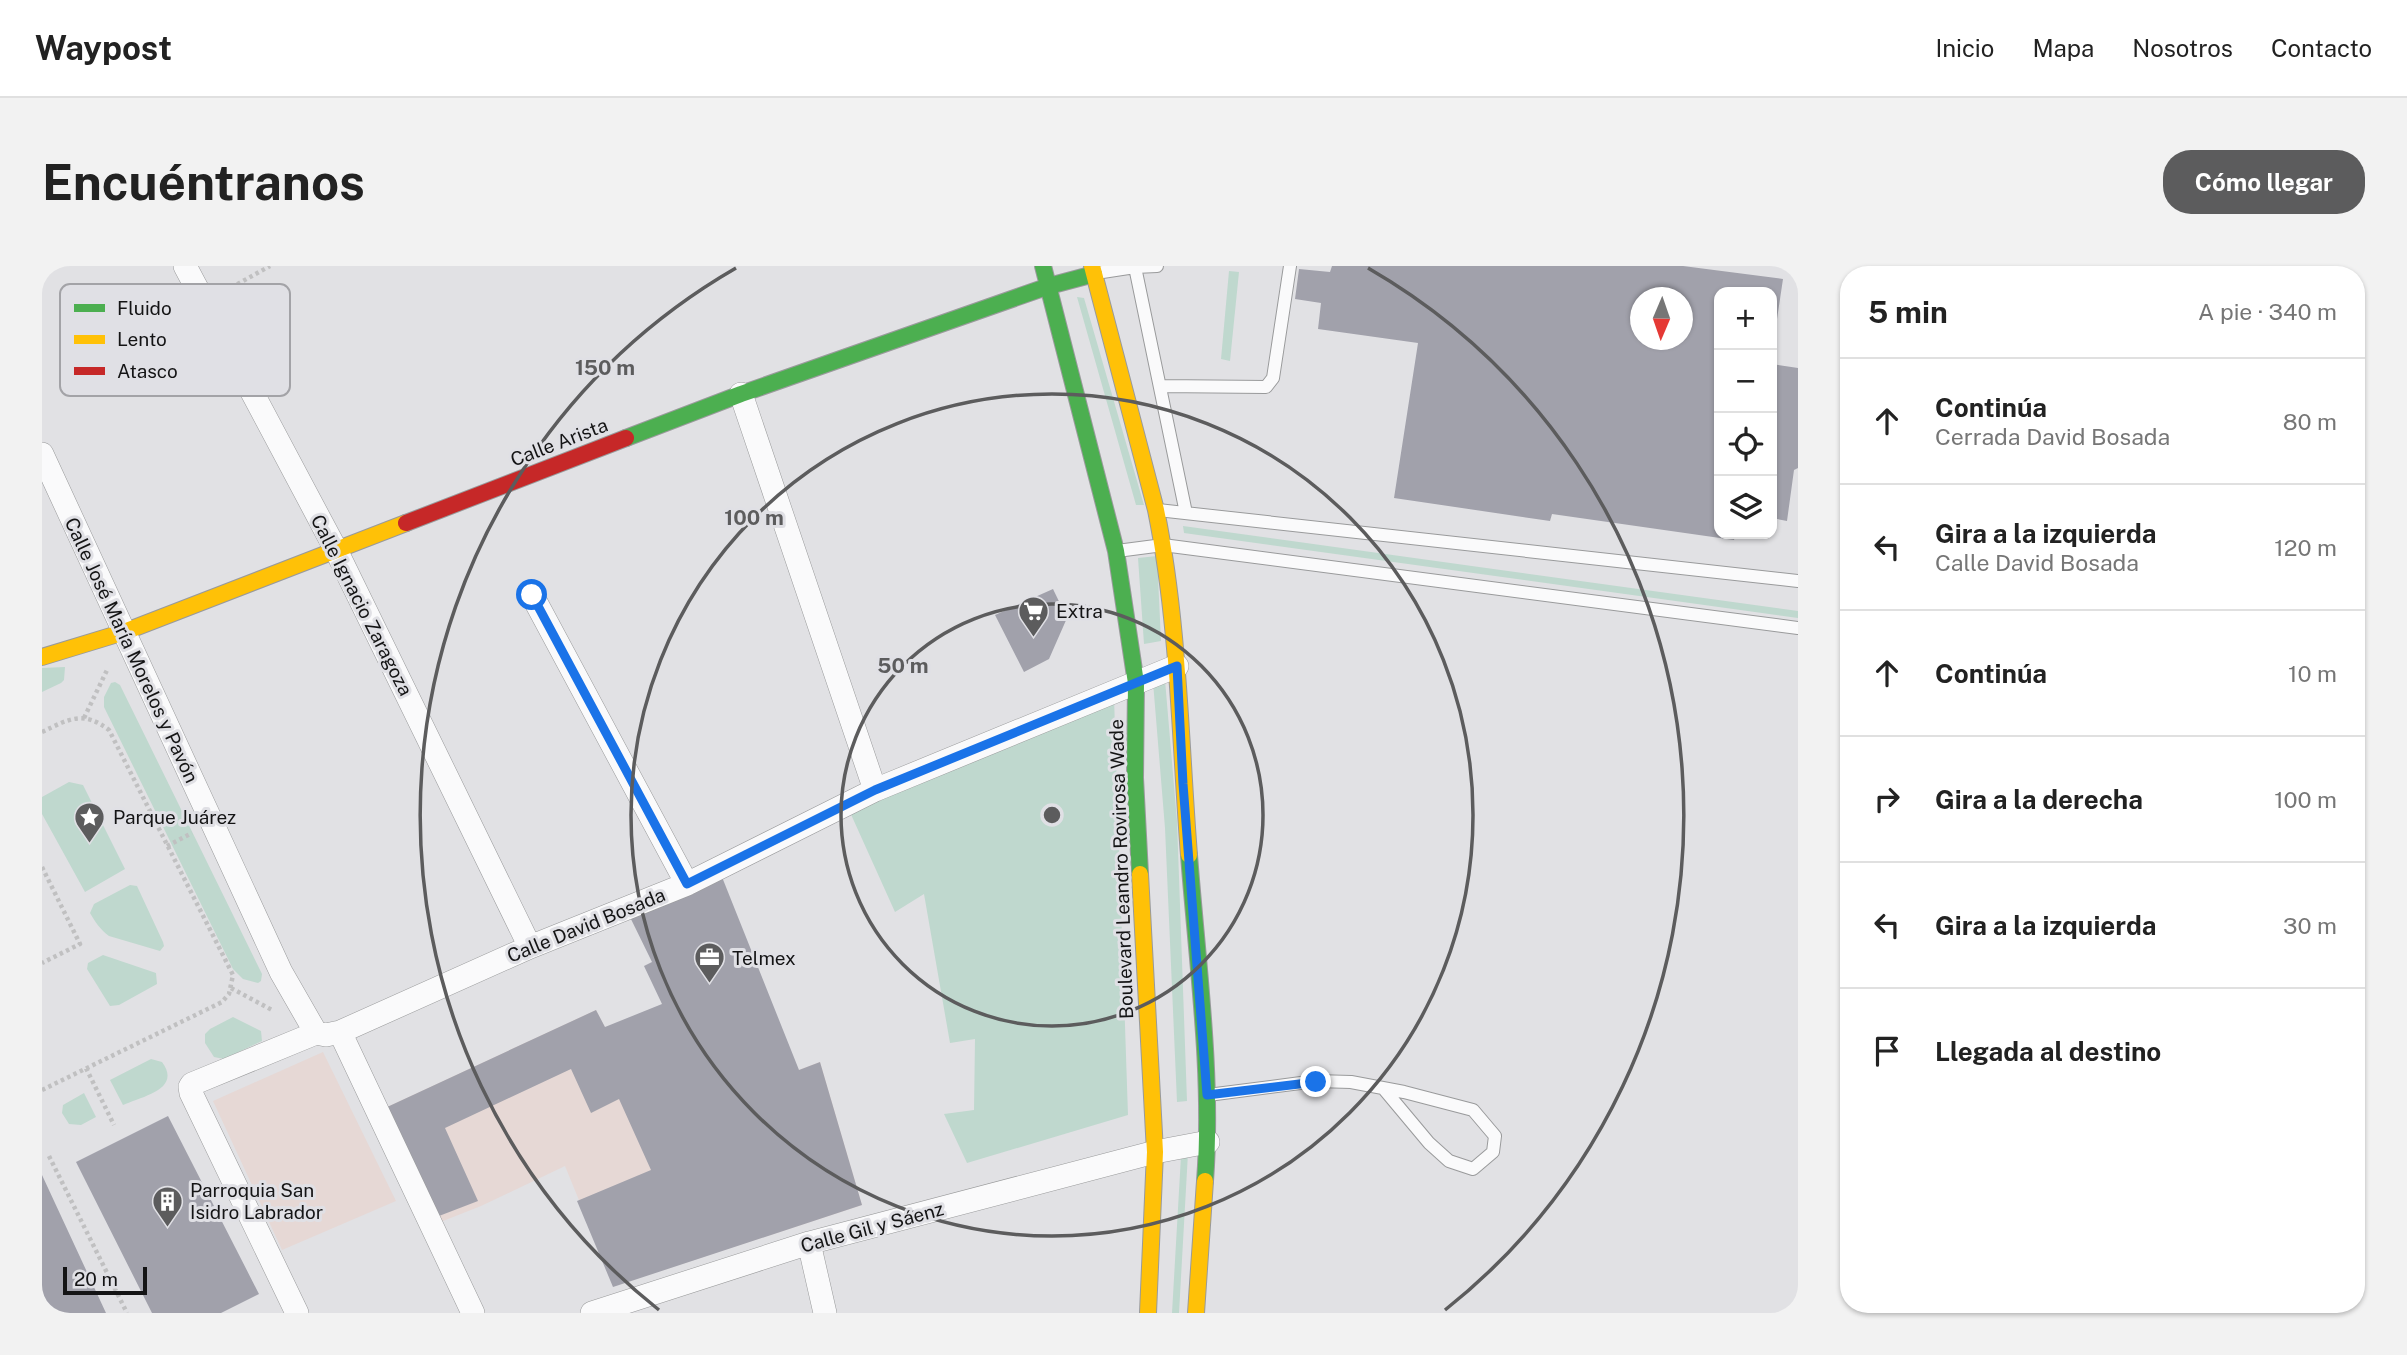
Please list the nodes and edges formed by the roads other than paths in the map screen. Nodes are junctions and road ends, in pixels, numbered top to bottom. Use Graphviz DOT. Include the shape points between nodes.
graph roads {
  1 [pos="185,266"];
  2 [pos="1043,266"];
  3 [pos="1157,266"];
  4 [pos="1290,266"];
  5 [pos="1135,267"];
  6 [pos="1093,270"];
  7 [pos="194,284"];
  8 [pos="1049,286"];
  9 [pos="1160,386"];
  10 [pos="741,394"];
  11 [pos="254,396"];
  12 [pos="42,454"];
  13 [pos="1156,510"];
  14 [pos="1186,513"];
  15 [pos="1163,545"];
  16 [pos="336,550"];
  17 [pos="1116,551"];
  18 [pos="1798,581"];
  19 [pos="532,595"];
  20 [pos="1798,628"];
  21 [pos="124,632"];
  22 [pos="42,657"];
  23 [pos="1177,666"];
  24 [pos="1136,683"];
  25 [pos="875,790"];
  26 [pos="687,884"];
  27 [pos="530,947"];
  28 [pos="340,1032"];
  29 [pos="316,1033"];
  30 [pos="1384,1088"];
  31 [pos="1207,1095"];
  32 [pos="1208,1143"];
  33 [pos="1155,1152"];
  34 [pos="809,1243"];
  35 [pos="297,1313"];
  36 [pos="473,1313"];
  37 [pos="592,1313"];
  38 [pos="825,1313"];
  39 [pos="1148,1313"];
  40 [pos="1196,1313"];
  1 -- 7 [label="street, Calle Ignacio Zaragoza"];
  2 -- 8 [label="main road, Boulevard Leandro Rovirosa Wade"];
  3 -- 5 [label="lane"];
  4 -- 9 [label="lane" via="1273,378 1266,387"];
  5 -- 6 [label="lane"];
  5 -- 9 [label="lane"];
  6 -- 8 [label="main road, Calle Arista"];
  6 -- 13 [label="main road"];
  8 -- 10 [label="main road, Calle Arista"];
  8 -- 17 [label="main road, Boulevard Leandro Rovirosa Wade"];
  9 -- 14 [label="lane"];
  10 -- 16 [label="main road, Calle Arista"];
  10 -- 25 [label="street"];
  11 -- 16 [label="street, Calle Ignacio Zaragoza"];
  12 -- 21 [label="street, Calle José María Morelos y Pavón"];
  13 -- 14 [label="lane"];
  13 -- 15 [label="main road"];
  14 -- 18 [label="lane"];
  15 -- 17 [label="lane"];
  15 -- 20 [label="lane"];
  15 -- 23 [label="main road"];
  16 -- 21 [label="main road, Calle Arista"];
  16 -- 27 [label="street, Calle Ignacio Zaragoza"];
  17 -- 24 [label="main road, Boulevard Leandro Rovirosa Wade"];
  19 -- 26 [label="street"];
  21 -- 22 [label="main road, Calle Arista"];
  21 -- 29 [label="street, Calle José María Morelos y Pavón" via="281,972"];
  23 -- 24 [label="street, Calle David Bosada"];
  23 -- 31 [label="main road"];
  24 -- 25 [label="street, Calle David Bosada"];
  24 -- 33 [label="main road, Boulevard Leandro Rovirosa Wade" via="1135,778"];
  25 -- 26 [label="street, Calle David Bosada"];
  26 -- 27 [label="street, Calle David Bosada"];
  27 -- 28 [label="street, Calle David Bosada"];
  28 -- 29 [label="street, Calle David Bosada"];
  28 -- 36 [label="street"];
  29 -- 35 [label="street, Calle David Bosada" via="192,1084 190,1090"];
  30 -- 30 [label="lane" via="1473,1110 1495,1136 1493,1152 1473,1169 1449,1161"];
  30 -- 31 [label="lane" via="1316,1082"];
  31 -- 32 [label="main road"];
  32 -- 33 [label="street, Calle Gil y Sáenz"];
  32 -- 40 [label="main road"];
  33 -- 34 [label="street, Calle Gil y Sáenz"];
  33 -- 39 [label="main road, Boulevard Leandro Rovirosa Wade"];
  34 -- 37 [label="street, Calle Gil y Sáenz"];
  34 -- 38 [label="street"];
}
